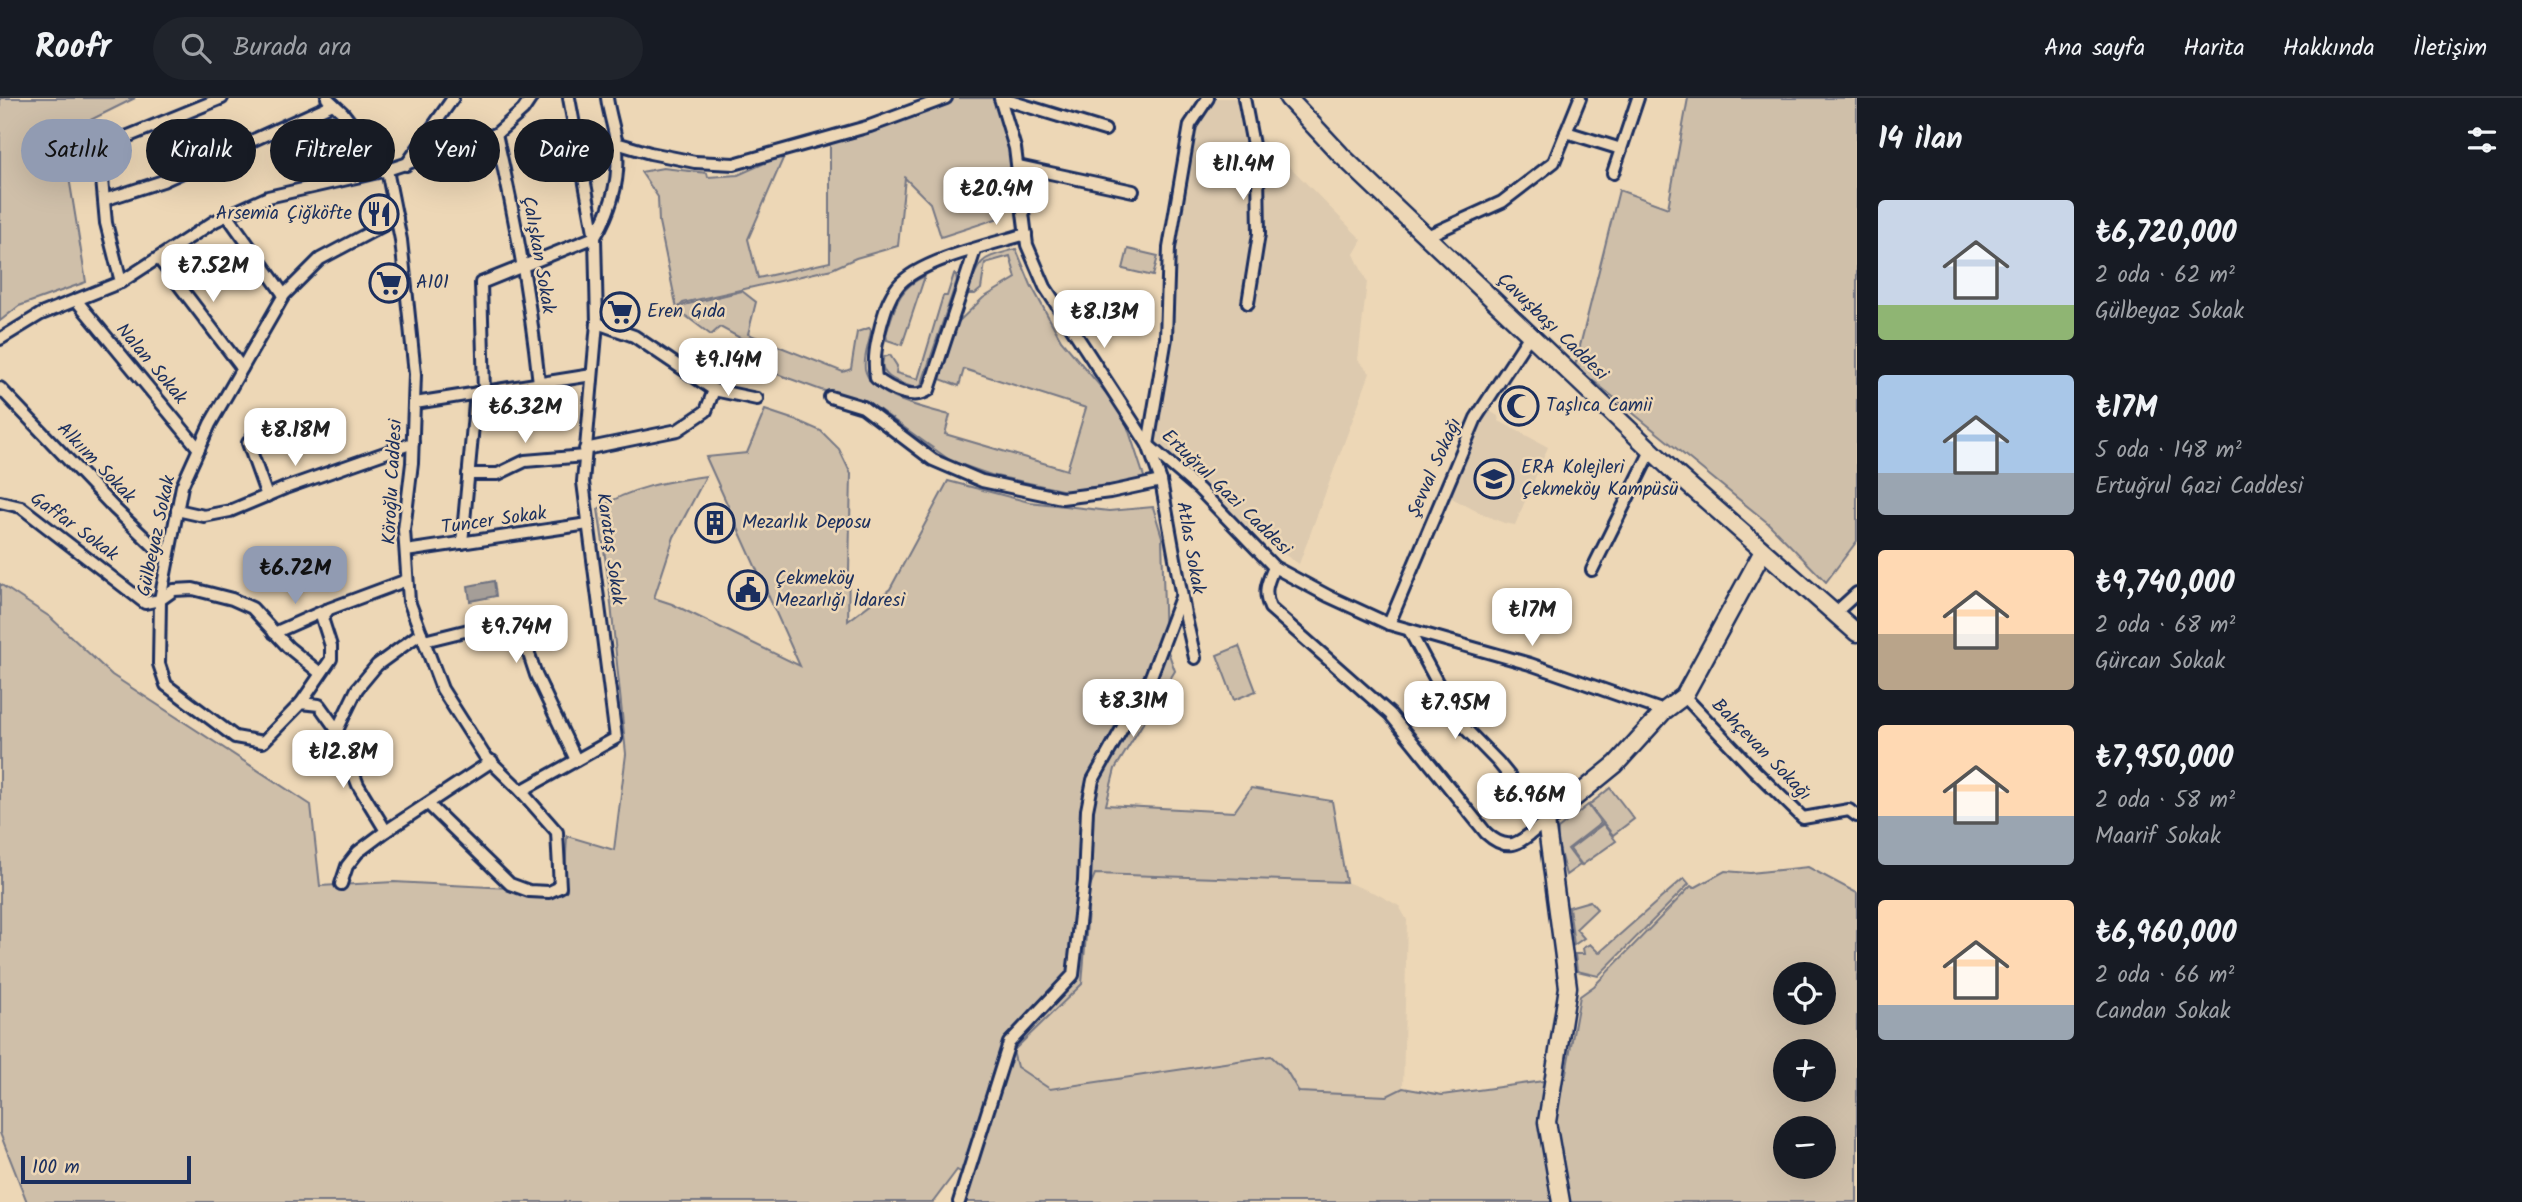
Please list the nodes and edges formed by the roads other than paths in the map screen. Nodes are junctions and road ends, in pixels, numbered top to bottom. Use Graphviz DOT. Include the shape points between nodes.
graph roads {
  1 [pos="222,98"];
  2 [pos="453,98"];
  3 [pos="531,98"];
  4 [pos="569,98"];
  5 [pos="607,98"];
  6 [pos="946,98"];
  7 [pos="1000,98"];
  8 [pos="1208,98"];
  9 [pos="1244,98"];
  10 [pos="1288,98"];
  11 [pos="1580,98"];
  12 [pos="1638,98"];
  13 [pos="330,101"];
  14 [pos="349,119"];
  15 [pos="500,130"];
  16 [pos="1105,130"];
  17 [pos="1566,132"];
  18 [pos="616,143"];
  19 [pos="1621,149"];
  20 [pos="500,153"];
  21 [pos="409,163"];
  22 [pos="406,164"];
  23 [pos="1018,166"];
  24 [pos="395,167"];
  25 [pos="1613,173"];
  26 [pos="334,182"];
  27 [pos="390,182"];
  28 [pos="1133,191"];
  29 [pos="104,200"];
  30 [pos="227,215"];
  31 [pos="397,218"];
  32 [pos="1026,233"];
  33 [pos="1427,236"];
  34 [pos="595,237"];
  35 [pos="975,250"];
  36 [pos="159,259"];
  37 [pos="523,265"];
  38 [pos="121,282"];
  39 [pos="284,295"];
  40 [pos="76,300"];
  41 [pos="1248,303"];
  42 [pos="597,323"];
  43 [pos="1530,335"];
  44 [pos="0,339"];
  45 [pos="242,368"];
  46 [pos="592,375"];
  47 [pos="539,383"];
  48 [pos="0,388"];
  49 [pos="714,390"];
  50 [pos="480,393"];
  51 [pos="830,397"];
  52 [pos="757,398"];
  53 [pos="415,403"];
  54 [pos="263,421"];
  55 [pos="413,443"];
  56 [pos="1148,444"];
  57 [pos="199,449"];
  58 [pos="1651,451"];
  59 [pos="585,452"];
  60 [pos="468,474"];
  61 [pos="1161,481"];
  62 [pos="267,496"];
  63 [pos="0,502"];
  64 [pos="177,510"];
  65 [pos="588,524"];
  66 [pos="462,543"];
  67 [pos="406,551"];
  68 [pos="1763,551"];
  69 [pos="168,560"];
  70 [pos="1274,567"];
  71 [pos="1592,570"];
  72 [pos="407,580"];
  73 [pos="1857,593"];
  74 [pos="1181,597"];
  75 [pos="160,600"];
  76 [pos="329,609"];
  77 [pos="1835,613"];
  78 [pos="1389,624"];
  79 [pos="1409,630"];
  80 [pos="274,633"];
  81 [pos="1857,633"];
  82 [pos="422,637"];
  83 [pos="1195,658"];
  84 [pos="320,673"];
  85 [pos="1685,696"];
  86 [pos="301,703"];
  87 [pos="1664,711"];
  88 [pos="337,730"];
  89 [pos="576,760"];
  90 [pos="492,761"];
  91 [pos="521,792"];
  92 [pos="428,804"];
  93 [pos="1857,816"];
  94 [pos="1546,821"];
  95 [pos="386,831"];
  96 [pos="341,884"];
  97 [pos="959,1202"];
  98 [pos="1561,1202"];
  1 -- 29 [label="street" via="109,144 100,157"];
  2 -- 22 [label="street"];
  3 -- 15 [label="street"];
  4 -- 34 [label="street"];
  5 -- 18 [label="street"];
  6 -- 18 [label="street" via="870,126 734,163 695,162"];
  7 -- 16 [label="street"];
  7 -- 23 [label="street, Ertuğrul Gazi Caddesi"];
  8 -- 56 [label="street" via="1191,125 1171,234 1166,338"];
  9 -- 41 [label="street" via="1258,184 1259,234"];
  10 -- 33 [label="main road, Çavuşbaşı Caddesi"];
  11 -- 17 [label="street"];
  12 -- 19 [label="street"];
  13 -- 14 [label="street, Köroğlu Caddesi"];
  13 -- 29 [label="street" via="163,181"];
  17 -- 19 [label="street"];
  17 -- 33 [label="street" via="1554,162 1502,202"];
  18 -- 34 [label="street" via="617,183"];
  19 -- 25 [label="street"];
  20 -- 37 [label="street, Çalışkan Sokak"];
  21 -- 22 [label="street"];
  22 -- 24 [label="street"];
  23 -- 28 [label="street"];
  23 -- 32 [label="street, Ertuğrul Gazi Caddesi"];
  26 -- 30 [label="street" via="268,197"];
  27 -- 31 [label="street, Köroğlu Caddesi"];
  29 -- 38 [label="street"];
  30 -- 36 [label="street"];
  30 -- 39 [label="street"];
  31 -- 39 [label="street, Gülbeyaz Sokak" via="320,259"];
  31 -- 53 [label="street, Köroğlu Caddesi"];
  32 -- 35 [label="street"];
  32 -- 56 [label="street, Ertuğrul Gazi Caddesi" via="1045,287"];
  33 -- 43 [label="main road, Çavuşbaşı Caddesi"];
  34 -- 37 [label="street"];
  34 -- 42 [label="street"];
  35 -- 35 [label="street" via="919,269 888,300 873,359 876,378 888,387 915,396 929,390"];
  36 -- 38 [label="street"];
  36 -- 45 [label="street"];
  37 -- 47 [label="street, Çalışkan Sokak"];
  37 -- 50 [label="street" via="481,282"];
  38 -- 40 [label="street"];
  39 -- 45 [label="street, Gülbeyaz Sokak"];
  40 -- 44 [label="street" via="41,314"];
  40 -- 57 [label="street, Nalan Sokak"];
  42 -- 46 [label="street, Karataş Sokak"];
  42 -- 49 [label="street" via="634,336"];
  43 -- 58 [label="main road, Çavuşbaşı Caddesi"];
  43 -- 78 [label="street, Şevval Sokağı" via="1476,418"];
  45 -- 57 [label="street, Gülbeyaz Sokak"];
  46 -- 47 [label="street"];
  46 -- 59 [label="street, Karataş Sokak"];
  47 -- 50 [label="street"];
  48 -- 69 [label="street, Alkıım Sokak"];
  49 -- 52 [label="street"];
  49 -- 59 [label="street" via="706,411 678,430"];
  50 -- 53 [label="street"];
  50 -- 60 [label="street"];
  51 -- 61 [label="street" via="863,407 933,460 982,481 1062,498"];
  53 -- 55 [label="street, Köroğlu Caddesi"];
  54 -- 62 [label="street" via="248,443"];
  55 -- 62 [label="street"];
  55 -- 67 [label="street, Köroğlu Caddesi"];
  56 -- 61 [label="street, Atlas Sokak"];
  56 -- 70 [label="street, Ertuğrul Gazi Caddesi"];
  57 -- 64 [label="street, Gülbeyaz Sokak"];
  58 -- 68 [label="main road, Çavuşbaşı Caddesi"];
  58 -- 71 [label="street"];
  59 -- 60 [label="street" via="525,461 498,474"];
  59 -- 65 [label="street, Karataş Sokak"];
  60 -- 66 [label="street"];
  61 -- 74 [label="street, Atlas Sokak"];
  62 -- 64 [label="street" via="204,516"];
  63 -- 75 [label="street, Gaffar Sokak" via="21,507 145,603"];
  64 -- 69 [label="street, Gülbeyaz Sokak"];
  65 -- 66 [label="street, Tuncer Sokak"];
  65 -- 89 [label="street, Karataş Sokak" via="616,738"];
  66 -- 67 [label="street, Tuncer Sokak"];
  67 -- 72 [label="street, Köroğlu Caddesi"];
  68 -- 77 [label="main road, Çavuşbaşı Caddesi"];
  68 -- 85 [label="main road"];
  69 -- 75 [label="street, Gülbeyaz Sokak"];
  70 -- 78 [label="street, Ertuğrul Gazi Caddesi"];
  70 -- 94 [label="street" via="1265,596 1270,608 1390,714 1492,839 1515,845"];
  72 -- 76 [label="street"];
  72 -- 82 [label="street, Köroğlu Caddesi"];
  73 -- 77 [label="street"];
  74 -- 83 [label="street, Atlas Sokak"];
  74 -- 97 [label="street" via="1150,679 1093,780 1073,975 1009,1043"];
  75 -- 80 [label="street" via="174,590 193,589 232,599 252,608"];
  75 -- 86 [label="street, Gülbeyaz Sokak" via="159,664 166,685 235,737 263,742"];
  76 -- 80 [label="street"];
  76 -- 84 [label="street" via="322,618 331,659"];
  77 -- 81 [label="main road, Çavuşbaşı Caddesi"];
  78 -- 79 [label="street, Ertuğrul Gazi Caddesi"];
  79 -- 87 [label="street, Ertuğrul Gazi Caddesi" via="1530,664"];
  79 -- 94 [label="street" via="1458,721"];
  80 -- 84 [label="street"];
  82 -- 88 [label="street" via="377,665 357,689"];
  82 -- 89 [label="street" via="517,618 536,675"];
  82 -- 90 [label="street, Köroğlu Caddesi" via="442,689"];
  84 -- 86 [label="street"];
  85 -- 87 [label="main road"];
  85 -- 93 [label="street, Bahçevan Sokağı" via="1803,818 1849,810"];
  86 -- 88 [label="street" via="319,705"];
  87 -- 94 [label="main road" via="1616,764"];
  88 -- 95 [label="street" via="359,785"];
  89 -- 91 [label="street"];
  90 -- 91 [label="street, Köroğlu Caddesi"];
  90 -- 92 [label="street"];
  91 -- 92 [label="street, Köroğlu Caddesi" via="557,832 560,887 549,892 510,884"];
  92 -- 95 [label="street"];
  94 -- 98 [label="main road" via="1569,987 1547,1122"];
  95 -- 96 [label="street" via="358,852"];
}
